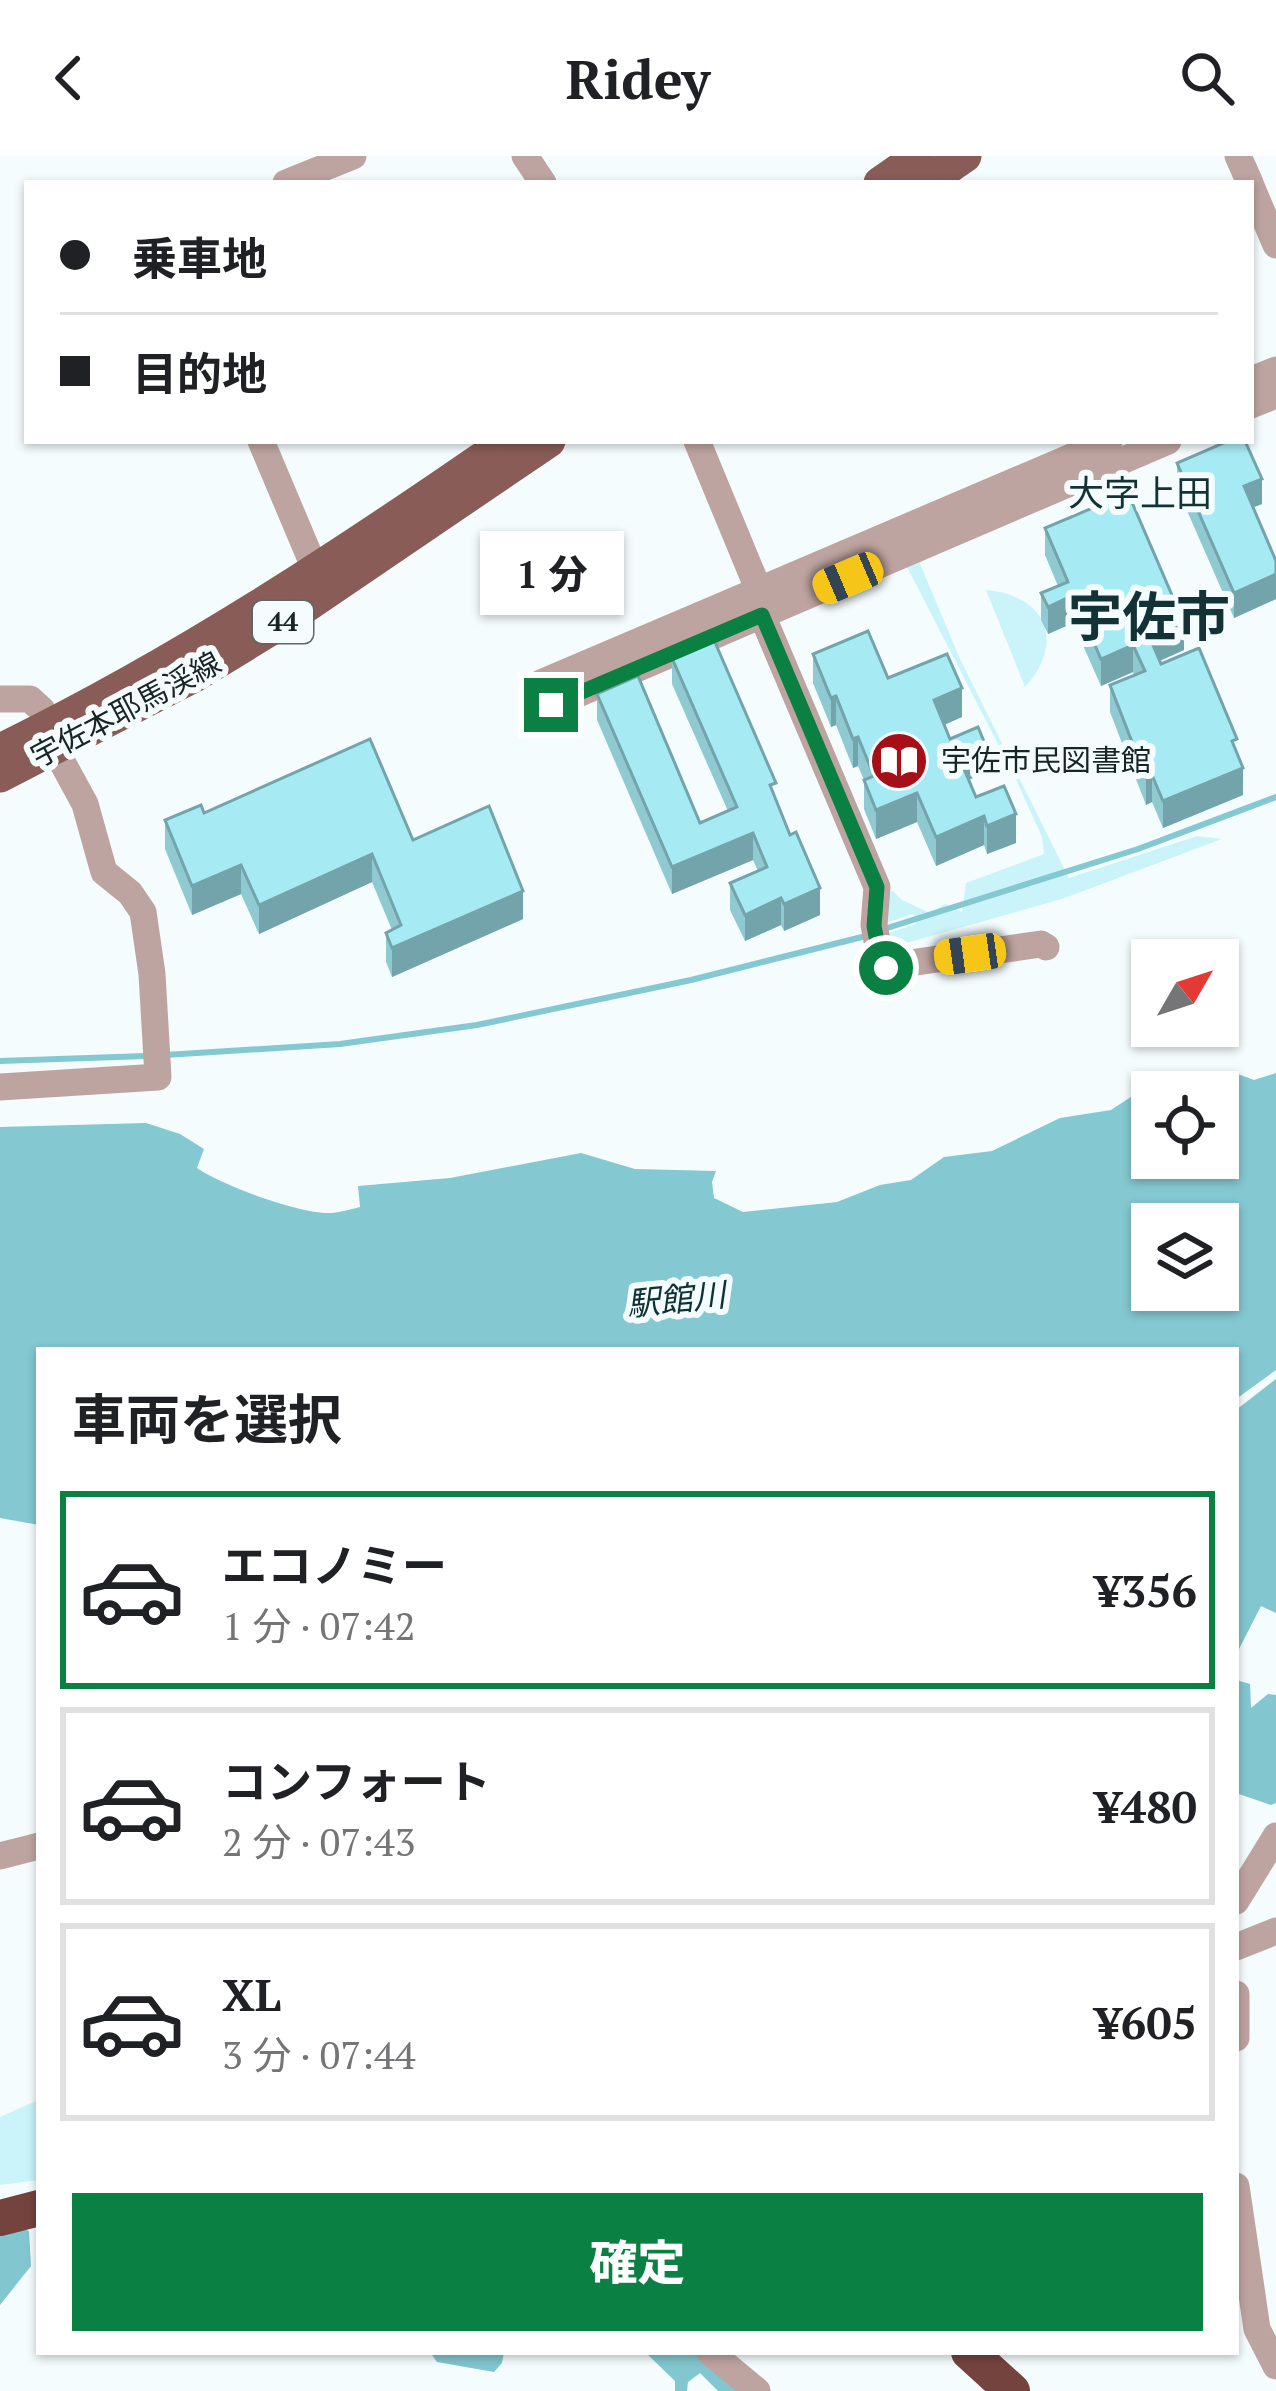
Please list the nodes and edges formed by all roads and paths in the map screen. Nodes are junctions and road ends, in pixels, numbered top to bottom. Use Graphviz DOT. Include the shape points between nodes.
graph roads {
  1 [pos="353,156"];
  2 [pos="919,156"];
  3 [pos="965,156"];
  4 [pos="293,180"];
  5 [pos="884,180"];
  6 [pos="930,180"];
  7 [pos="1254,193"];
  8 [pos="1276,245"];
  9 [pos="262,444"];
  10 [pos="502,444"];
  11 [pos="545,444"];
  12 [pos="698,444"];
  13 [pos="1102,444"];
  14 [pos="1161,444"];
  15 [pos="315,568"];
  16 [pos="763,606"];
  17 [pos="546,694"];
  18 [pos="0,699"];
  19 [pos="52,737"];
  20 [pos="0,750"];
  21 [pos="0,776"];
  22 [pos="1046,947"];
  23 [pos="0,1087"];
  24 [pos="1276,1836"];
  25 [pos="36,1847"];
  26 [pos="0,1856"];
  27 [pos="1239,1896"];
  28 [pos="1276,1931"];
  29 [pos="1239,1946"];
  30 [pos="1239,2207"];
  31 [pos="36,2209"];
  32 [pos="0,2218"];
  33 [pos="714,2355"];
  34 [pos="972,2355"];
  35 [pos="1276,2366"];
  36 [pos="757,2391"];
  37 [pos="1012,2391"];
  1 -- 4 [label="street"];
  2 -- 5 [label="main road"];
  3 -- 6 [label="main road"];
  7 -- 8 [label="street"];
  9 -- 15 [label="street"];
  10 -- 15 [label="main road, 宇佐本耶馬渓線 / 44"];
  11 -- 19 [label="main road, 宇佐本耶馬渓線 / 44" via="264,634 140,706"];
  12 -- 16 [label="street"];
  13 -- 16 [label="street"];
  14 -- 16 [label="street"];
  15 -- 19 [label="main road, 宇佐本耶馬渓線 / 44"];
  16 -- 17 [label="street"];
  16 -- 22 [label="street" via="877,887 882,967"];
  18 -- 19 [label="street" via="31,699"];
  19 -- 20 [label="main road, 宇佐本耶馬渓線 / 44"];
  19 -- 21 [label="main road, 宇佐本耶馬渓線 / 44"];
  19 -- 23 [label="street" via="85,804 104,872 143,912 158,1077"];
  24 -- 27 [label="street"];
  25 -- 26 [label="street"];
  28 -- 29 [label="street"];
  30 -- 35 [label="street" via="1257,2330"];
  31 -- 32 [label="highway"];
  33 -- 36 [label="street"];
  34 -- 37 [label="highway"];
}
